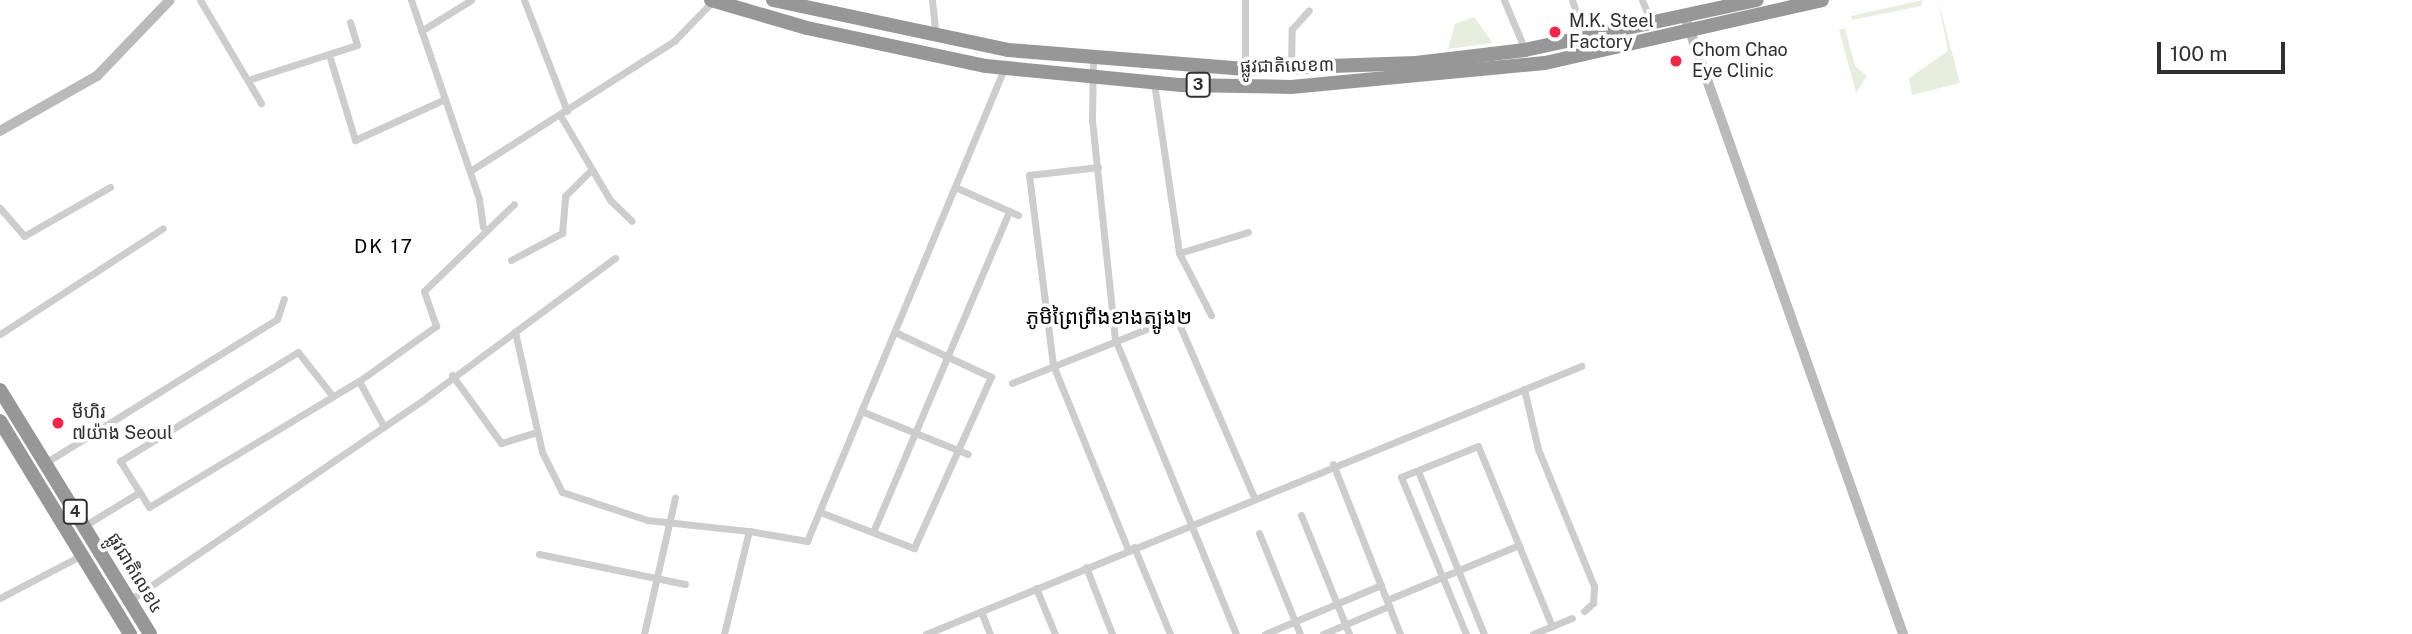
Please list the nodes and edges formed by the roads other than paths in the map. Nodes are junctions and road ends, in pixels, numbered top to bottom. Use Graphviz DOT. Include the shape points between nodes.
graph roads {
  1 [pos="170,0"];
  2 [pos="200,0"];
  3 [pos="411,0"];
  4 [pos="471,0"];
  5 [pos="524,0"];
  6 [pos="712,0"];
  7 [pos="773,0"];
  8 [pos="932,0"];
  9 [pos="1245,0"];
  10 [pos="1504,0"];
  11 [pos="1573,0"];
  12 [pos="1642,0"];
  13 [pos="1756,0"];
  14 [pos="1822,0"];
  15 [pos="1711,6"];
  16 [pos="1308,10"];
  17 [pos="1686,18"];
  18 [pos="350,22"];
  19 [pos="1652,26"];
  20 [pos="1715,26"];
  21 [pos="421,31"];
  22 [pos="1690,33"];
  23 [pos="936,37"];
  24 [pos="1587,40"];
  25 [pos="1525,50"];
  26 [pos="330,58"];
  27 [pos="1093,60"];
  28 [pos="1291,68"];
  29 [pos="1004,69"];
  30 [pos="1245,69"];
  31 [pos="251,79"];
  32 [pos="1093,79"];
  33 [pos="1154,83"];
  34 [pos="445,99"];
  35 [pos="261,103"];
  36 [pos="563,113"];
  37 [pos="0,131"];
  38 [pos="1098,167"];
  39 [pos="592,169"];
  40 [pos="471,172"];
  41 [pos="110,187"];
  42 [pos="955,187"];
  43 [pos="514,204"];
  44 [pos="0,208"];
  45 [pos="1009,211"];
  46 [pos="1018,215"];
  47 [pos="632,220"];
  48 [pos="483,227"];
  49 [pos="163,228"];
  50 [pos="1248,232"];
  51 [pos="1179,253"];
  52 [pos="615,258"];
  53 [pos="511,260"];
  54 [pos="284,299"];
  55 [pos="1211,315"];
  56 [pos="515,332"];
  57 [pos="895,332"];
  58 [pos="0,334"];
  59 [pos="1115,338"];
  60 [pos="949,355"];
  61 [pos="1054,365"];
  62 [pos="1581,366"];
  63 [pos="452,375"];
  64 [pos="359,381"];
  65 [pos="1012,383"];
  66 [pos="1524,389"];
  67 [pos="0,390"];
  68 [pos="331,394"];
  69 [pos="862,411"];
  70 [pos="0,421"];
  71 [pos="384,427"];
  72 [pos="537,432"];
  73 [pos="917,435"];
  74 [pos="957,451"];
  75 [pos="968,454"];
  76 [pos="45,463"];
  77 [pos="1333,464"];
  78 [pos="1418,471"];
  79 [pos="138,493"];
  80 [pos="675,497"];
  81 [pos="1254,497"];
  82 [pos="820,512"];
  83 [pos="1301,515"];
  84 [pos="1193,522"];
  85 [pos="668,524"];
  86 [pos="84,526"];
  87 [pos="749,531"];
  88 [pos="873,532"];
  89 [pos="1259,533"];
  90 [pos="1519,545"];
  91 [pos="1131,548"];
  92 [pos="539,554"];
  93 [pos="82,555"];
  94 [pos="1086,567"];
  95 [pos="1458,570"];
  96 [pos="1442,577"];
  97 [pos="656,579"];
  98 [pos="684,584"];
  99 [pos="1381,584"];
  100 [pos="1036,588"];
  101 [pos="0,598"];
  102 [pos="129,601"];
  103 [pos="1336,603"];
  104 [pos="1388,603"];
  105 [pos="981,611"];
  106 [pos="1584,611"];
  107 [pos="1572,618"];
  108 [pos="1295,622"];
  109 [pos="1345,625"];
  110 [pos="1552,626"];
  111 [pos="929,633"];
  112 [pos="130,634"];
  113 [pos="150,634"];
  114 [pos="644,634"];
  115 [pos="724,634"];
  116 [pos="990,634"];
  117 [pos="1055,634"];
  118 [pos="1112,634"];
  119 [pos="1170,634"];
  120 [pos="1236,634"];
  121 [pos="1265,634"];
  122 [pos="1300,634"];
  123 [pos="1324,634"];
  124 [pos="1349,634"];
  125 [pos="1400,634"];
  126 [pos="1466,634"];
  127 [pos="1484,634"];
  128 [pos="1533,634"];
  129 [pos="1903,634"];
  1 -- 37 [label="street" via="96,76"];
  2 -- 31 [label="street"];
  3 -- 21 [label="street"];
  4 -- 21 [label="street"];
  5 -- 36 [label="street"];
  6 -- 29 [label="highway, ផ្លូវជាតិលេខ៣ / 3" via="807,28"];
  6 -- 36 [label="street" via="674,41"];
  7 -- 23 [label="highway, ផ្លូវជាតិលេខ៣ / 3"];
  8 -- 23 [label="street"];
  9 -- 30 [label="street"];
  10 -- 25 [label="street"];
  11 -- 24 [label="street"];
  12 -- 19 [label="street"];
  13 -- 15 [label="highway, ផ្លូវជាតិលេខ៣ / 3"];
  14 -- 20 [label="highway, ផ្លូវជាតិលេខ៣ / 3"];
  15 -- 17 [label="highway, ផ្លូវជាតិលេខ៣ / 3"];
  15 -- 20 [label="street"];
  16 -- 28 [label="street" via="1292,29"];
  17 -- 19 [label="highway, ផ្លូវជាតិលេខ៣ / 3"];
  17 -- 22 [label="street"];
  18 -- 26 [label="street" via="357,46"];
  19 -- 24 [label="highway, ផ្លូវជាតិលេខ៣ / 3"];
  20 -- 22 [label="highway, ផ្លូវជាតិលេខ៣ / 3"];
  21 -- 34 [label="street"];
  22 -- 33 [label="highway, ផ្លូវជាតិលេខ៣ / 3" via="1545,63 1420,79 1291,87"];
  22 -- 129 [label="street"];
  23 -- 27 [label="highway, ផ្លូវជាតិលេខ៣ / 3"];
  24 -- 25 [label="highway, ផ្លូវជាតិលេខ៣ / 3"];
  25 -- 28 [label="highway, ផ្លូវជាតិលេខ៣ / 3"];
  26 -- 31 [label="street"];
  26 -- 34 [label="street" via="355,140"];
  27 -- 30 [label="highway, ផ្លូវជាតិលេខ៣ / 3"];
  27 -- 32 [label="street"];
  28 -- 30 [label="highway, ផ្លូវជាតិលេខ៣ / 3"];
  29 -- 32 [label="highway, ផ្លូវជាតិលេខ៣ / 3"];
  29 -- 42 [label="street"];
  31 -- 35 [label="street"];
  32 -- 33 [label="highway, ផ្លូវជាតិលេខ៣ / 3"];
  32 -- 38 [label="street"];
  33 -- 51 [label="street"];
  34 -- 40 [label="street"];
  36 -- 39 [label="street"];
  36 -- 40 [label="street"];
  38 -- 59 [label="street"];
  38 -- 61 [label="street" via="1029,175"];
  39 -- 47 [label="street"];
  39 -- 53 [label="street" via="565,196 562,233"];
  40 -- 48 [label="street"];
  41 -- 44 [label="street" via="24,236"];
  42 -- 45 [label="street"];
  42 -- 57 [label="street"];
  43 -- 48 [label="street"];
  45 -- 46 [label="street"];
  45 -- 60 [label="street"];
  48 -- 64 [label="street" via="424,291 436,326"];
  49 -- 58 [label="street"];
  50 -- 51 [label="street"];
  51 -- 55 [label="street"];
  52 -- 56 [label="street"];
  54 -- 76 [label="street" via="277,318"];
  56 -- 63 [label="street"];
  56 -- 72 [label="street"];
  57 -- 60 [label="street"];
  57 -- 69 [label="street"];
  59 -- 61 [label="street"];
  59 -- 81 [label="street" via="1164,318 1183,325"];
  59 -- 84 [label="street"];
  60 -- 73 [label="street"];
  60 -- 74 [label="street" via="991,373"];
  61 -- 65 [label="street"];
  61 -- 91 [label="street"];
  62 -- 66 [label="street"];
  63 -- 71 [label="street"];
  63 -- 72 [label="street" via="501,443"];
  64 -- 68 [label="street"];
  64 -- 71 [label="street"];
  66 -- 77 [label="street"];
  66 -- 106 [label="street" via="1538,449 1594,586 1593,603"];
  67 -- 76 [label="highway, ផ្លូវជាតិលេខ៤ / 4"];
  68 -- 79 [label="street" via="153,505"];
  68 -- 79 [label="street" via="298,352 121,456"];
  69 -- 73 [label="street"];
  69 -- 82 [label="street"];
  70 -- 93 [label="highway, ផ្លូវជាតិលេខ៤ / 4"];
  71 -- 102 [label="street"];
  72 -- 85 [label="street" via="562,492"];
  73 -- 74 [label="street"];
  73 -- 88 [label="street"];
  74 -- 75 [label="street"];
  74 -- 88 [label="street" via="914,548"];
  76 -- 86 [label="highway, ផ្លូវជាតិលេខ៤ / 4"];
  77 -- 81 [label="street"];
  77 -- 99 [label="street"];
  78 -- 90 [label="street" via="1478,446"];
  78 -- 95 [label="street"];
  78 -- 96 [label="street" via="1401,477"];
  79 -- 86 [label="street"];
  80 -- 85 [label="street"];
  81 -- 84 [label="street"];
  82 -- 87 [label="street" via="804,544"];
  82 -- 88 [label="street"];
  83 -- 103 [label="street"];
  84 -- 91 [label="street"];
  84 -- 120 [label="street"];
  85 -- 87 [label="street"];
  85 -- 97 [label="street"];
  86 -- 102 [label="highway, ផ្លូវជាតិលេខ៤ / 4"];
  87 -- 115 [label="street"];
  89 -- 108 [label="street"];
  90 -- 95 [label="street"];
  90 -- 110 [label="street"];
  91 -- 94 [label="street"];
  91 -- 119 [label="street"];
  92 -- 97 [label="street"];
  93 -- 101 [label="street"];
  93 -- 112 [label="highway, ផ្លូវជាតិលេខ៤ / 4"];
  94 -- 100 [label="street"];
  94 -- 118 [label="street"];
  95 -- 96 [label="street"];
  95 -- 127 [label="street"];
  96 -- 104 [label="street"];
  96 -- 126 [label="street"];
  97 -- 98 [label="street"];
  97 -- 114 [label="street"];
  99 -- 103 [label="street"];
  99 -- 104 [label="street"];
  100 -- 105 [label="street"];
  100 -- 117 [label="street"];
  102 -- 113 [label="highway, ផ្លូវជាតិលេខ៤ / 4"];
  103 -- 108 [label="street"];
  103 -- 109 [label="street"];
  104 -- 109 [label="street"];
  104 -- 125 [label="street"];
  105 -- 111 [label="street"];
  105 -- 116 [label="street"];
  107 -- 110 [label="street"];
  108 -- 121 [label="street"];
  108 -- 122 [label="street"];
  109 -- 123 [label="street"];
  109 -- 124 [label="street"];
  110 -- 128 [label="street"];
}
